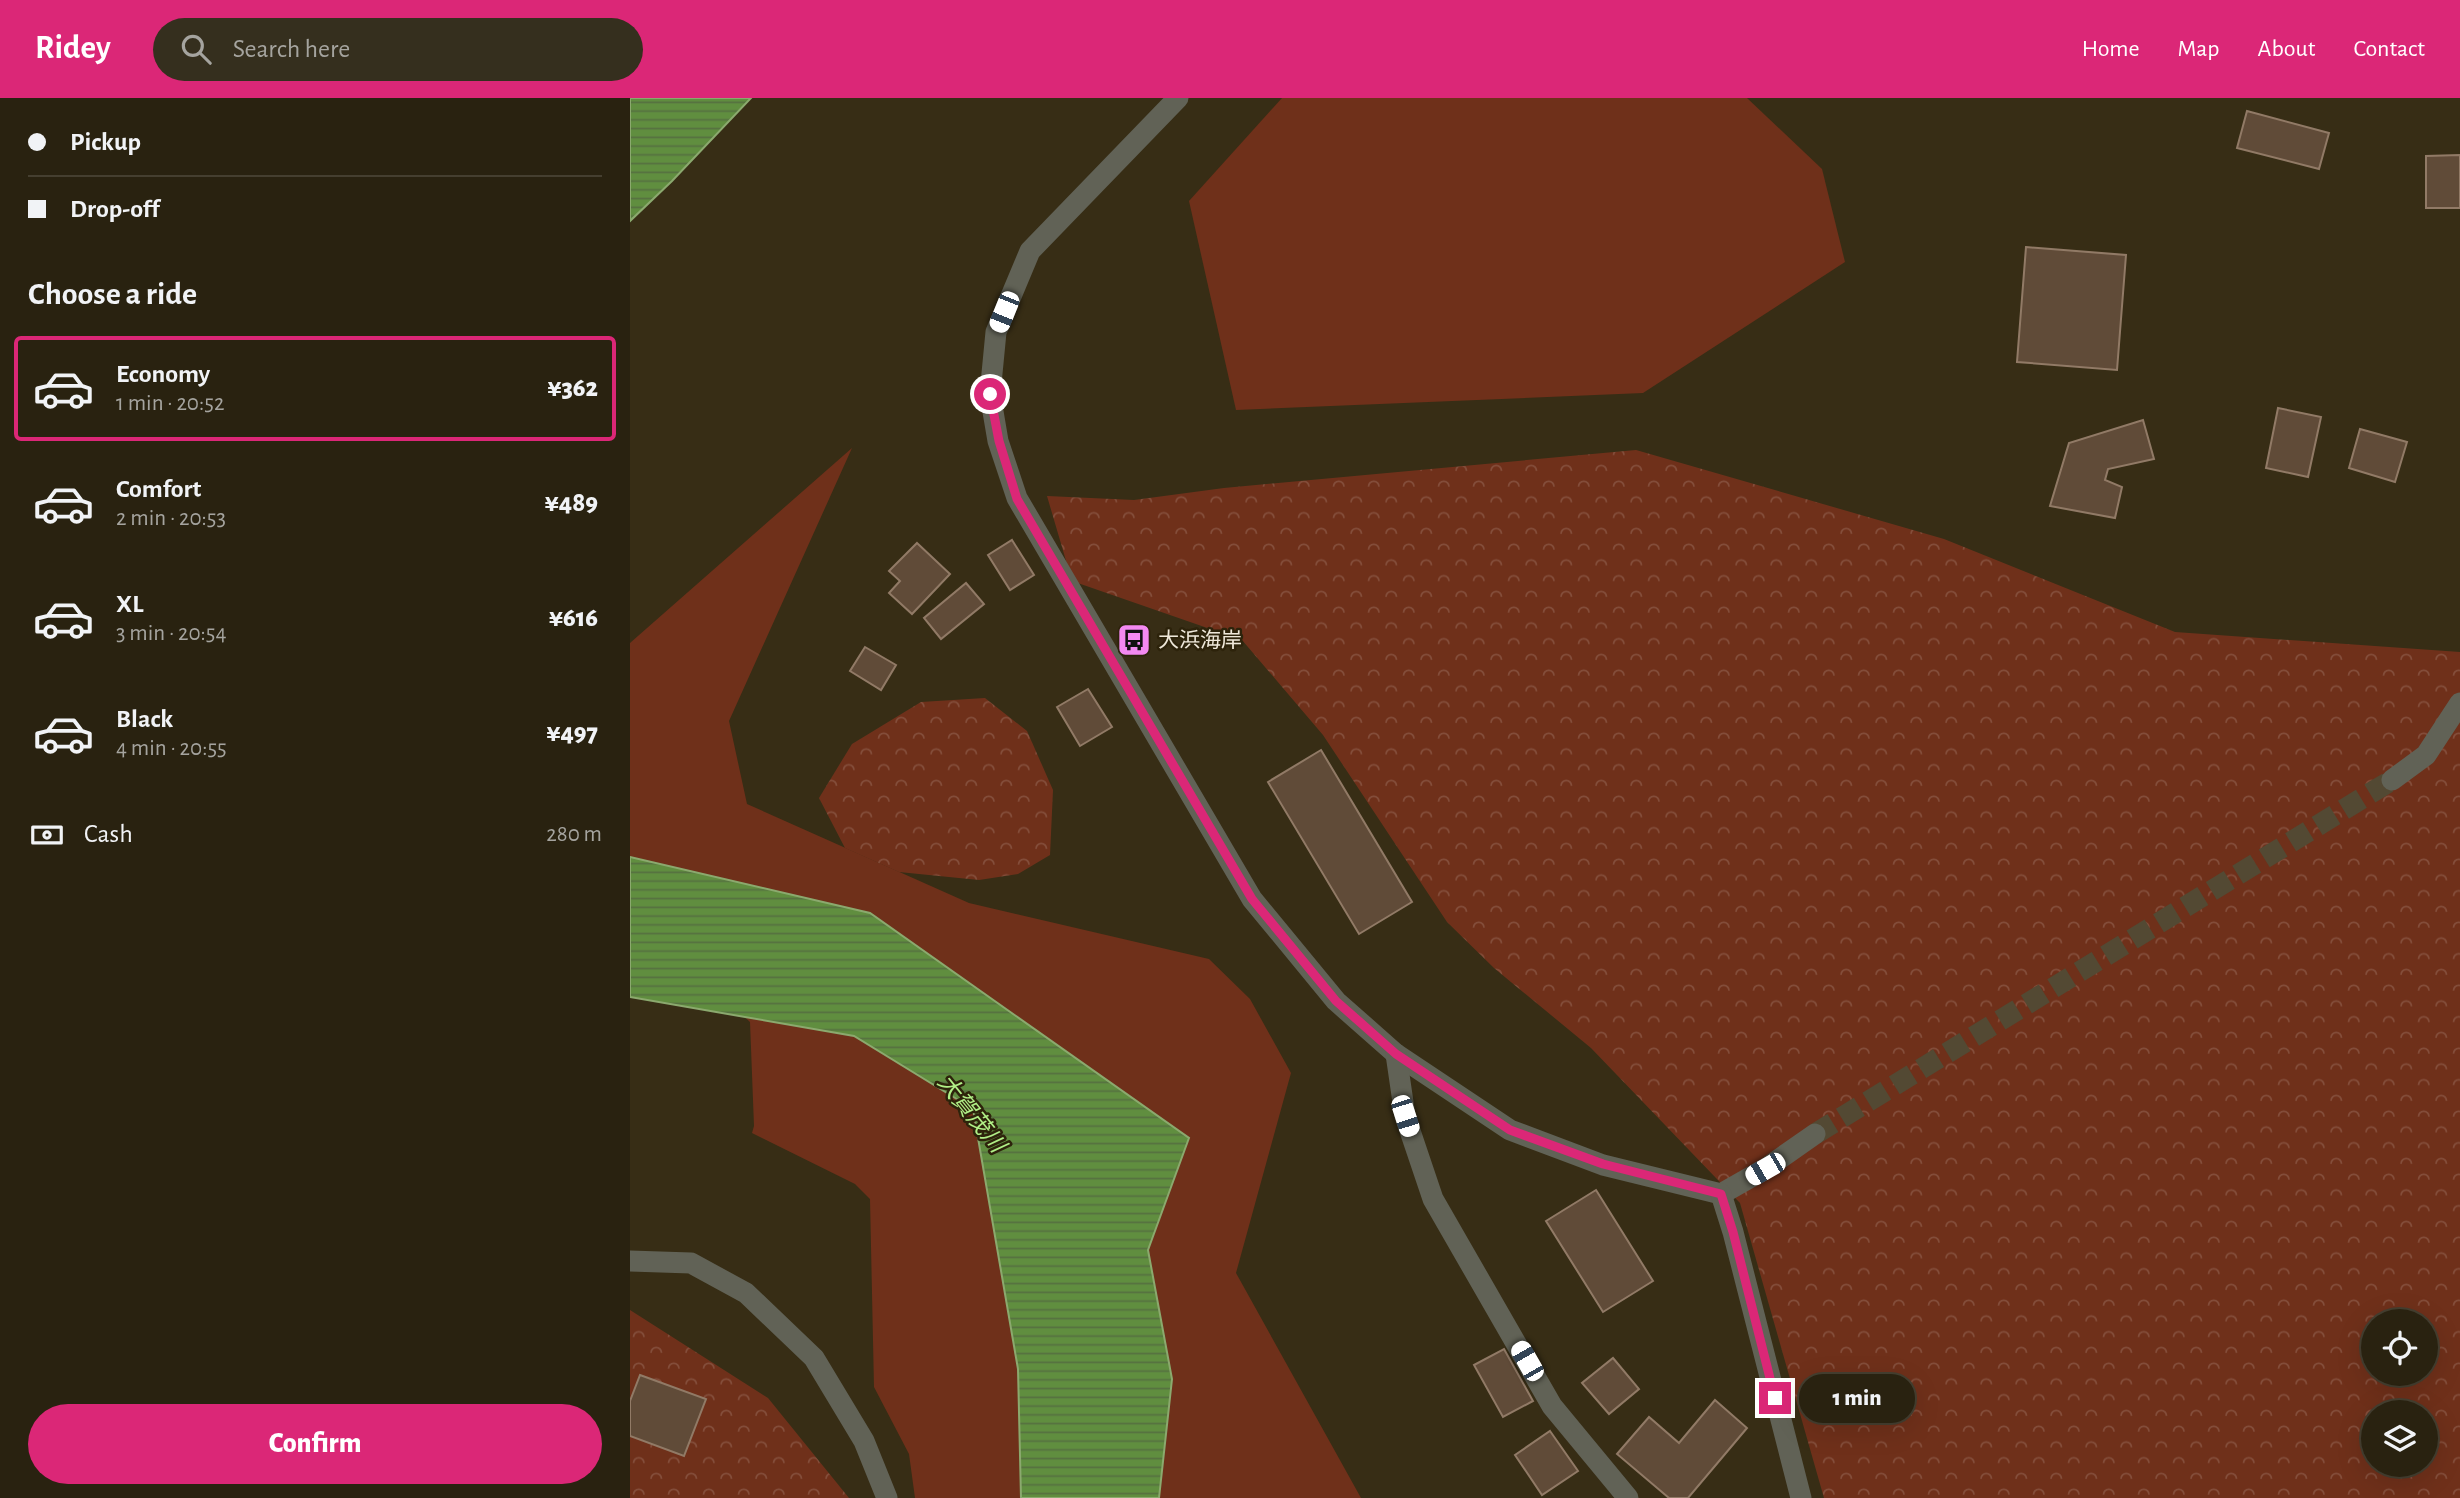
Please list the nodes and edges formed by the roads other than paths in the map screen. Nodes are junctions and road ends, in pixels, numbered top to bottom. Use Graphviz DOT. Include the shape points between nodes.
graph roads {
  1 [pos="1178,98"];
  2 [pos="2460,703"];
  3 [pos="2392,780"];
  4 [pos="1396,1054"];
  5 [pos="1815,1134"];
  6 [pos="1721,1194"];
  7 [pos="630,1261"];
  8 [pos="887,1498"];
  9 [pos="1628,1498"];
  10 [pos="1801,1498"];
  1 -- 4 [label="street" via="1030,251 996,332 990,394 999,441 1017,499 1252,899 1336,1001"];
  2 -- 3 [label="street" via="2426,755"];
  4 -- 6 [label="street" via="1510,1130 1603,1164"];
  4 -- 9 [label="street" via="1405,1116 1433,1199 1552,1406"];
  5 -- 6 [label="street"];
  6 -- 10 [label="street"];
  7 -- 8 [label="street" via="691,1263 746,1293 814,1358 864,1441"];
}
